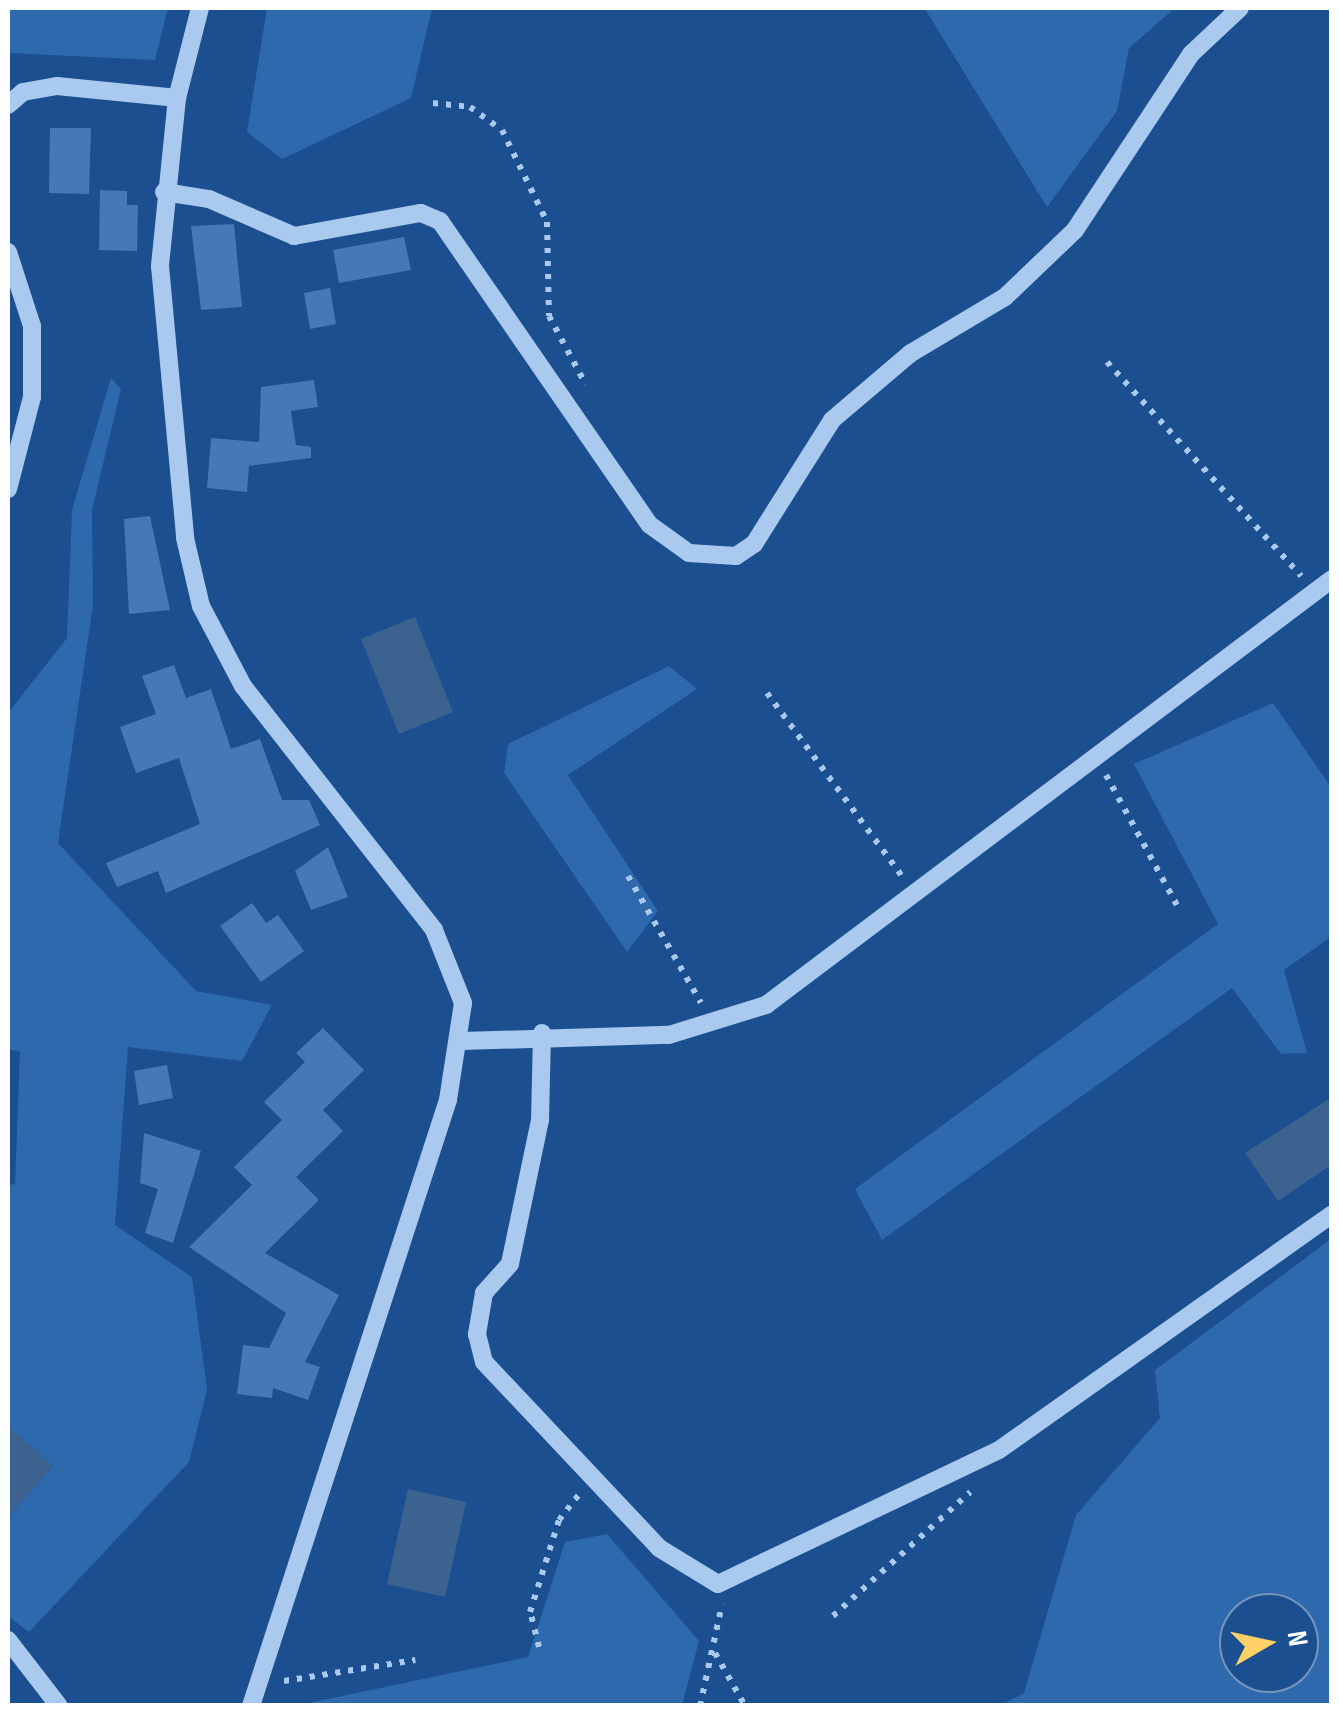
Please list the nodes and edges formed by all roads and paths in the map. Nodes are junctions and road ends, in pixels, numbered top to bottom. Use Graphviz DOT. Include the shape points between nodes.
graph roads {
  1 [pos="200,8"];
  2 [pos="1240,8"];
  3 [pos="177,98"];
  4 [pos="433,103"];
  5 [pos="8,105"];
  6 [pos="164,192"];
  7 [pos="8,252"];
  8 [pos="1107,362"];
  9 [pos="594,398"];
  10 [pos="8,489"];
  11 [pos="1332,579"];
  12 [pos="1312,594"];
  13 [pos="767,693"];
  14 [pos="1096,756"];
  15 [pos="628,876"];
  16 [pos="915,893"];
  17 [pos="1177,905"];
  18 [pos="706,1028"];
  19 [pos="542,1033"];
  20 [pos="462,1041"];
  21 [pos="1332,1214"];
  22 [pos="998,1450"];
  23 [pos="592,1477"];
  24 [pos="718,1584"];
  25 [pos="833,1616"];
  26 [pos="8,1640"];
  27 [pos="539,1648"];
  28 [pos="714,1652"];
  29 [pos="415,1660"];
  30 [pos="258,1685"];
  31 [pos="59,1706"];
  32 [pos="251,1706"];
  33 [pos="700,1706"];
  34 [pos="745,1706"];
  1 -- 3 [label="street"];
  2 -- 6 [label="street" via="1191,54 1075,230 1005,297 911,353 832,420 754,544 736,556 689,554 650,525 440,220 421,213 294,236 209,198"];
  3 -- 5 [label="street" via="57,86 22,92"];
  3 -- 6 [label="street"];
  4 -- 9 [label="path" via="470,107 502,130 547,222 549,316"];
  6 -- 20 [label="street" via="160,266 185,538 201,606 243,686 434,930 457,972"];
  7 -- 10 [label="street" via="32,326 32,397"];
  8 -- 12 [label="path" via="1290,558"];
  11 -- 12 [label="street"];
  12 -- 14 [label="street"];
  13 -- 16 [label="path"];
  14 -- 16 [label="street"];
  14 -- 17 [label="path"];
  15 -- 18 [label="path" via="698,987"];
  16 -- 18 [label="street" via="766,1005"];
  18 -- 19 [label="street"];
  19 -- 20 [label="street"];
  19 -- 23 [label="street" via="540,1120 514,1246 484,1293 477,1334 484,1362"];
  20 -- 30 [label="street"];
  21 -- 22 [label="street"];
  22 -- 24 [label="street"];
  22 -- 25 [label="path" via="984,1480"];
  23 -- 24 [label="street" via="659,1548"];
  23 -- 27 [label="path" via="559,1520 536,1594"];
  24 -- 28 [label="path" via="724,1614"];
  26 -- 31 [label="street"];
  28 -- 33 [label="path"];
  28 -- 34 [label="path"];
  29 -- 30 [label="path"];
  30 -- 32 [label="street"];
}
